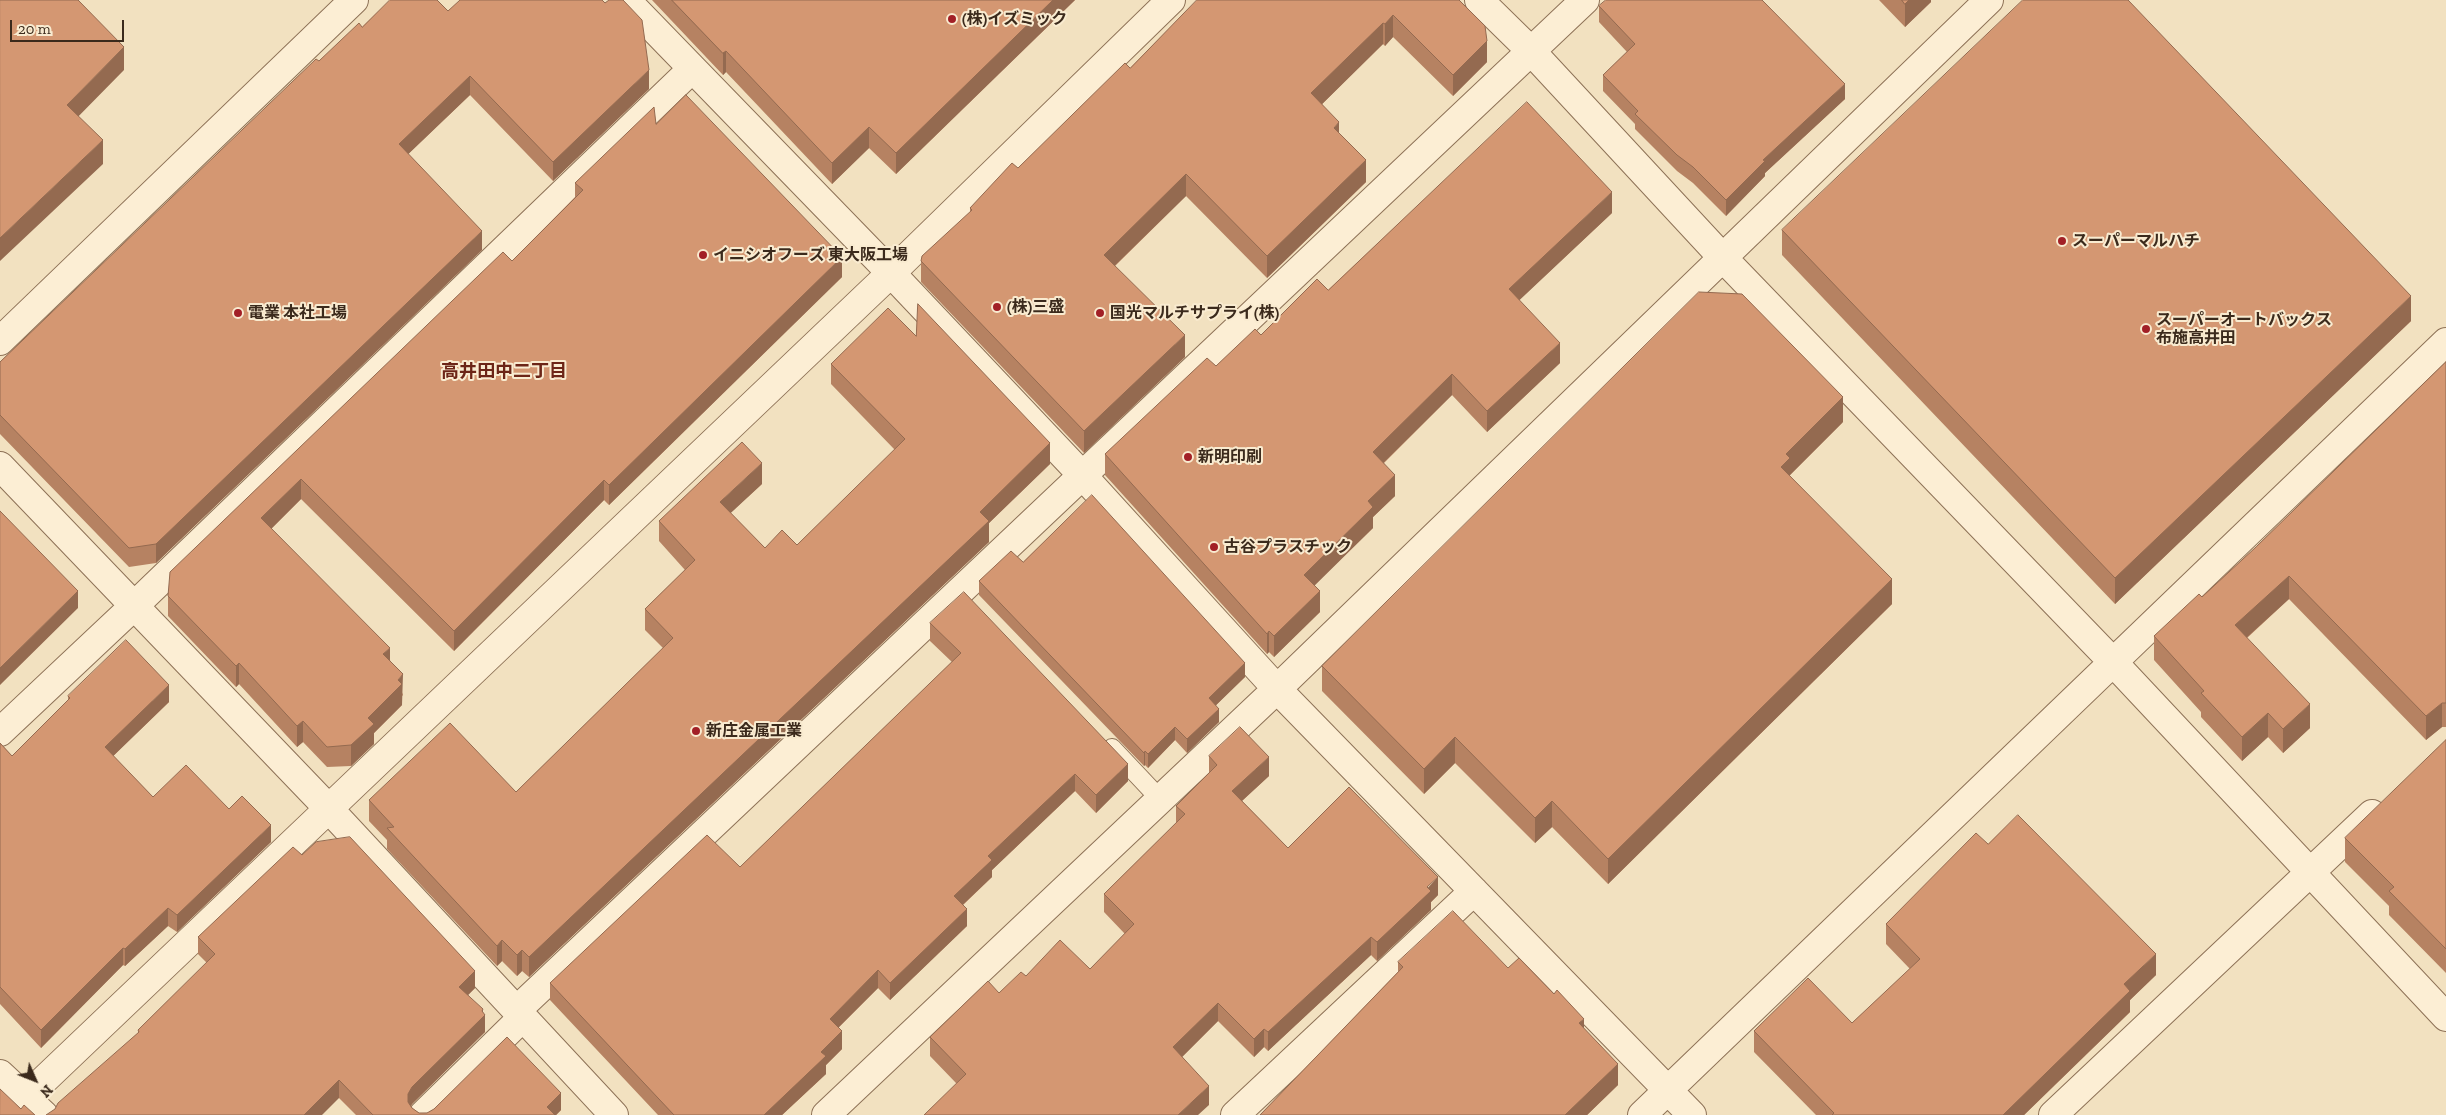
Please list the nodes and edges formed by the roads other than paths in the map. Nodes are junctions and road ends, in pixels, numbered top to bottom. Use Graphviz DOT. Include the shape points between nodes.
graph roads {
  1 [pos="354,0"];
  2 [pos="626,0"];
  3 [pos="1171,0"];
  4 [pos="1479,0"];
  5 [pos="1585,0"];
  6 [pos="1989,0"];
  7 [pos="1532,51"];
  8 [pos="692,68"];
  9 [pos="1722,257"];
  10 [pos="891,273"];
  11 [pos="0,341"];
  12 [pos="2446,342"];
  13 [pos="0,466"];
  14 [pos="1082,476"];
  15 [pos="134,606"];
  16 [pos="2112,661"];
  17 [pos="1277,689"];
  18 [pos="0,732"];
  19 [pos="1098,734"];
  20 [pos="2389,797"];
  21 [pos="1160,799"];
  22 [pos="328,809"];
  23 [pos="2310,873"];
  24 [pos="1474,891"];
  25 [pos="520,1013"];
  26 [pos="2446,1017"];
  27 [pos="0,1074"];
  28 [pos="1668,1090"];
  29 [pos="35,1106"];
  30 [pos="423,1115"];
  31 [pos="614,1115"];
  32 [pos="826,1115"];
  33 [pos="1235,1115"];
  34 [pos="1642,1115"];
  35 [pos="1692,1115"];
  36 [pos="2053,1115"];
  1 -- 11 [label="street"];
  2 -- 8 [label="street"];
  3 -- 10 [label="street"];
  4 -- 7 [label="street"];
  5 -- 7 [label="street"];
  6 -- 9 [label="street"];
  7 -- 9 [label="street"];
  7 -- 14 [label="street"];
  8 -- 10 [label="street"];
  8 -- 15 [label="street"];
  9 -- 16 [label="street"];
  9 -- 17 [label="street"];
  10 -- 14 [label="street"];
  10 -- 22 [label="street"];
  12 -- 16 [label="street"];
  13 -- 15 [label="street"];
  14 -- 17 [label="street"];
  14 -- 25 [label="street" via="968,598"];
  15 -- 18 [label="street"];
  15 -- 22 [label="street"];
  16 -- 23 [label="street"];
  16 -- 28 [label="street"];
  17 -- 21 [label="street"];
  17 -- 24 [label="street"];
  19 -- 21 [label="lane"];
  20 -- 23 [label="street"];
  21 -- 32 [label="street"];
  22 -- 25 [label="street"];
  22 -- 29 [label="street"];
  23 -- 26 [label="street"];
  23 -- 36 [label="street"];
  24 -- 28 [label="street"];
  24 -- 33 [label="street"];
  25 -- 30 [label="street"];
  25 -- 31 [label="street"];
  27 -- 29 [label="street"];
  28 -- 34 [label="street"];
  28 -- 35 [label="street"];
}
